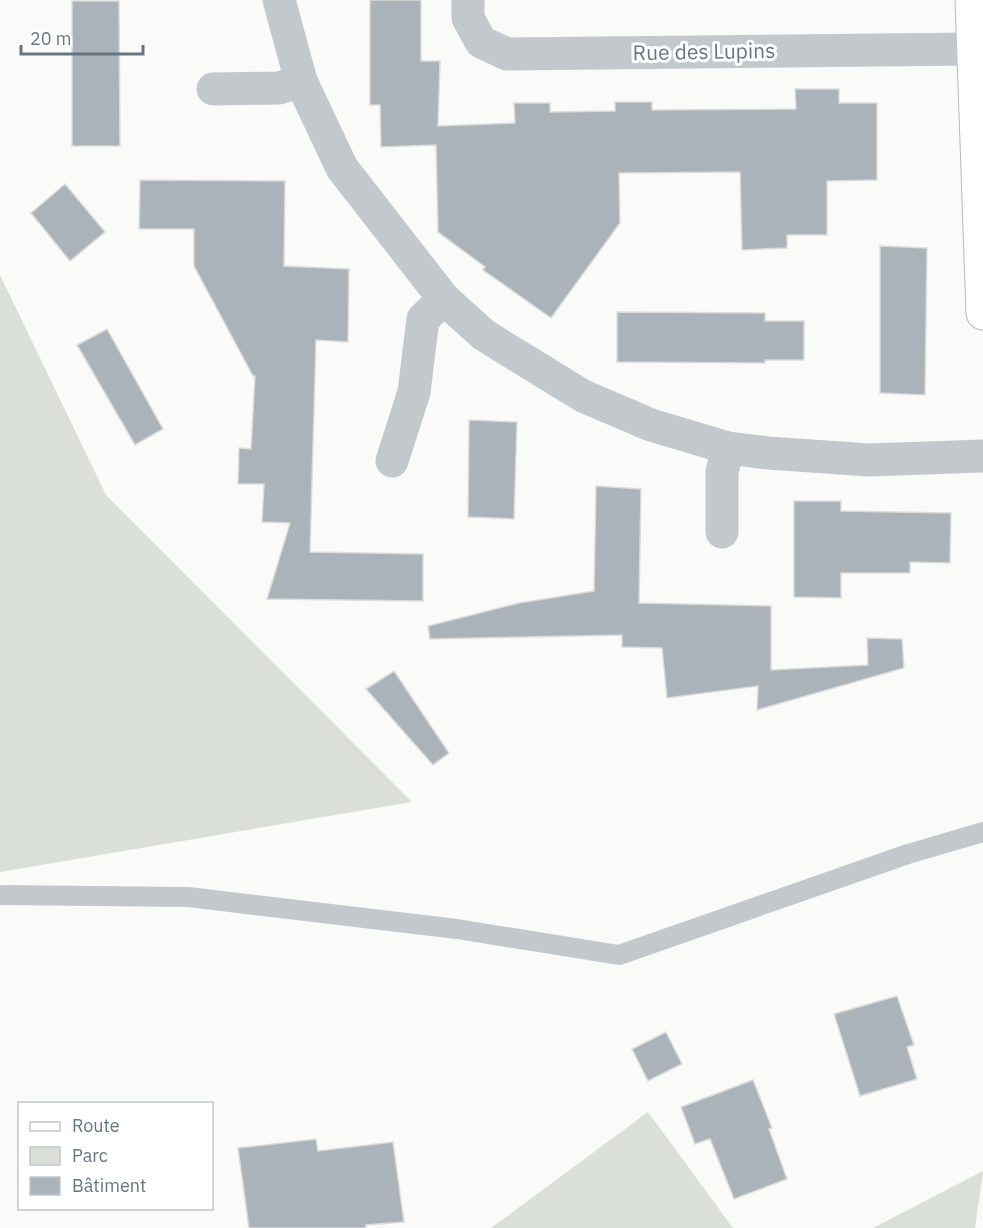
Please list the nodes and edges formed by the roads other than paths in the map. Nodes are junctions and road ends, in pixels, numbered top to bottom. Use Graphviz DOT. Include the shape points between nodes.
graph roads {
  1 [pos="279,0"];
  2 [pos="468,0"];
  3 [pos="972,0"];
  4 [pos="974,49"];
  5 [pos="301,81"];
  6 [pos="213,89"];
  7 [pos="444,299"];
  8 [pos="983,313"];
  9 [pos="728,448"];
  10 [pos="983,456"];
  11 [pos="392,461"];
  12 [pos="722,532"];
  13 [pos="983,832"];
  14 [pos="0,895"];
  1 -- 5 [label="street"];
  2 -- 4 [label="street, Rue des Lupins" via="468,18 481,42 507,54"];
  3 -- 4 [label="street"];
  4 -- 8 [label="street"];
  5 -- 6 [label="street" via="279,88"];
  5 -- 7 [label="street" via="342,168"];
  7 -- 9 [label="street" via="484,335 583,396 651,425"];
  7 -- 11 [label="street" via="423,319 414,392"];
  9 -- 10 [label="street" via="869,460"];
  9 -- 12 [label="street" via="722,471"];
  13 -- 14 [label="lane" via="908,854 619,955 457,928 188,897"];
}
